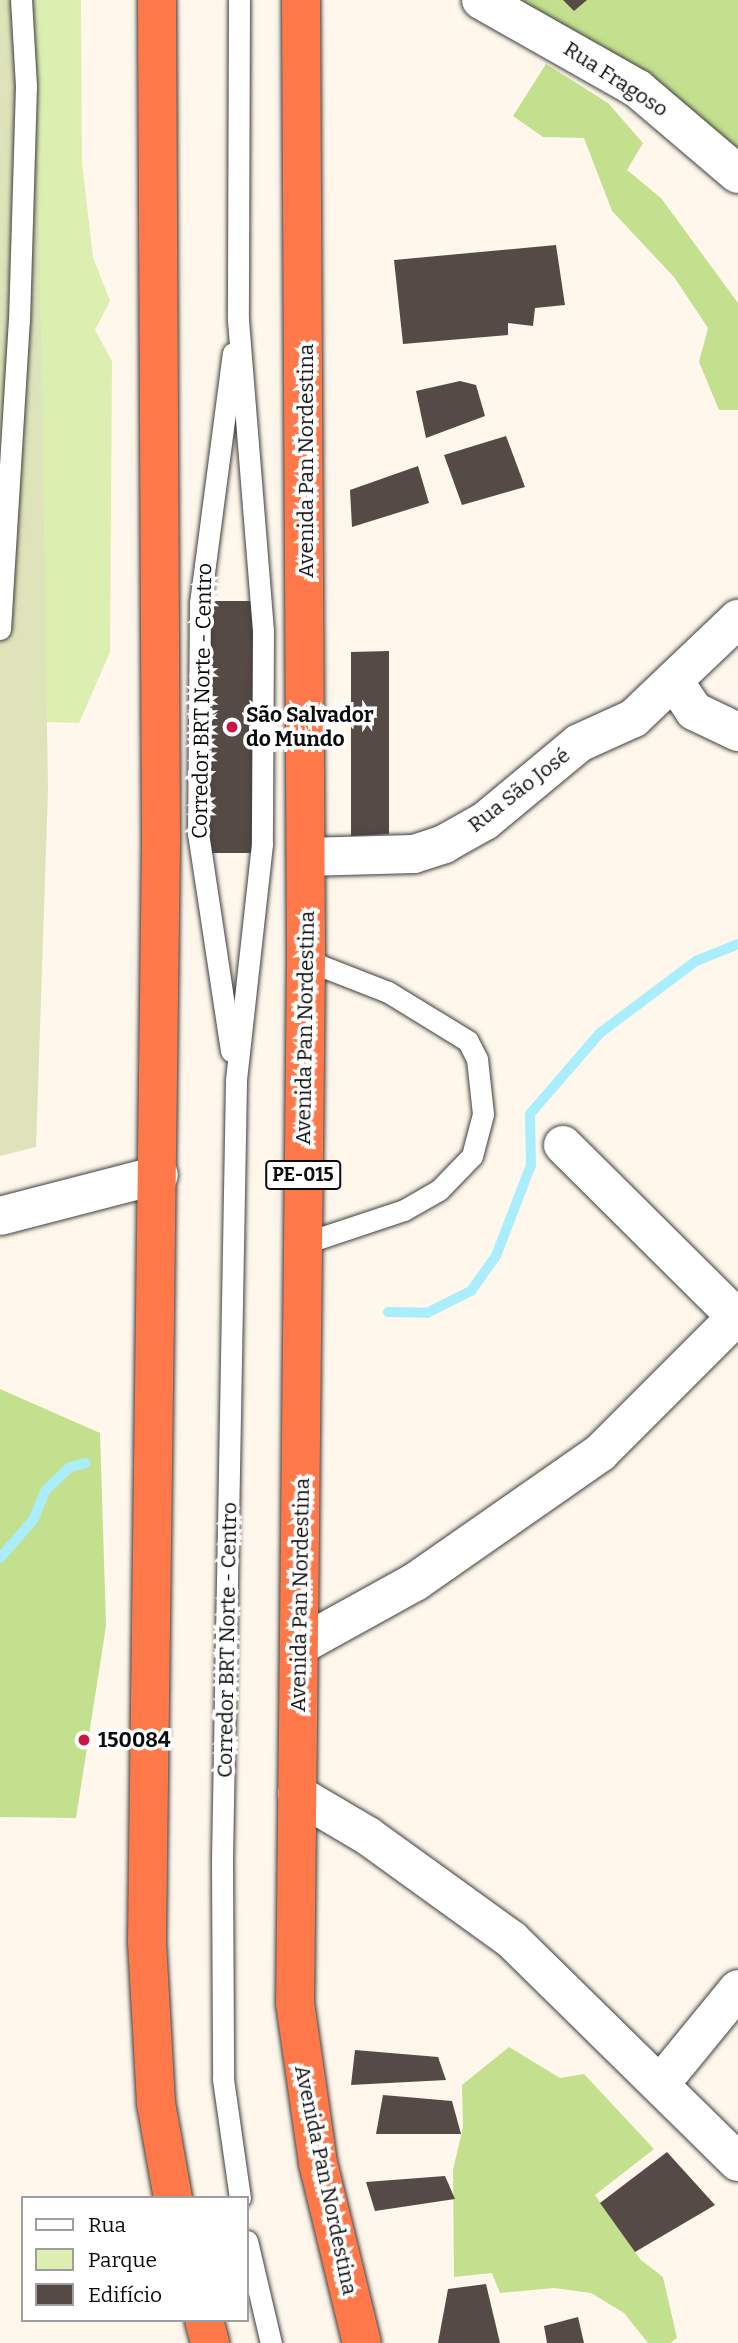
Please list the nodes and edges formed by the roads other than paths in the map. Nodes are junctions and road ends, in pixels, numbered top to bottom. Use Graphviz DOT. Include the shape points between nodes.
graph roads {
  1 [pos="21,0"];
  2 [pos="157,0"];
  3 [pos="239,0"];
  4 [pos="302,0"];
  5 [pos="481,0"];
  6 [pos="738,174"];
  7 [pos="238,320"];
  8 [pos="1,524"];
  9 [pos="738,619"];
  10 [pos="0,629"];
  11 [pos="674,681"];
  12 [pos="738,732"];
  13 [pos="306,857"];
  14 [pos="306,960"];
  15 [pos="236,1081"];
  16 [pos="563,1145"];
  17 [pos="159,1175"];
  18 [pos="0,1216"];
  19 [pos="302,1244"];
  20 [pos="737,1316"];
  21 [pos="302,1645"];
  22 [pos="297,1794"];
  23 [pos="738,1989"];
  24 [pos="662,2082"];
  25 [pos="738,2162"];
  26 [pos="173,2196"];
  27 [pos="240,2196"];
  28 [pos="248,2245"];
  29 [pos="205,2322"];
  30 [pos="210,2343"];
  31 [pos="271,2343"];
  32 [pos="362,2343"];
  1 -- 8 [label="lane" via="26,86 19,321"];
  2 -- 17 [label="highway"];
  3 -- 7 [label="lane, Corredor BRT Norte - Centro"];
  4 -- 13 [label="highway, Avenida Pan Nordestina / PE-015"];
  5 -- 6 [label="street, Rua Fragoso" via="638,89"];
  7 -- 15 [label="lane, Corredor BRT Norte - Centro" via="263,657 262,844"];
  7 -- 15 [label="lane, Corredor BRT Norte - Centro" via="206,522 198,834"];
  8 -- 10 [label="lane" via="6,606"];
  9 -- 11 [label="street, Rua São José"];
  11 -- 12 [label="street" via="694,710"];
  11 -- 13 [label="street, Rua São José" via="634,718 579,743 485,821 444,845 414,854"];
  13 -- 14 [label="highway, Avenida Pan Nordestina / PE-015"];
  14 -- 19 [label="highway, Avenida Pan Nordestina / PE-015"];
  14 -- 19 [label="lane" via="388,992 468,1041 477,1059 483,1114 472,1156 439,1190 404,1210"];
  15 -- 27 [label="lane, Corredor BRT Norte - Centro" via="221,1941 223,2079"];
  16 -- 20 [label="street"];
  17 -- 18 [label="street"];
  17 -- 26 [label="highway" via="147,1942 156,2103"];
  19 -- 21 [label="highway, Avenida Pan Nordestina / PE-015"];
  20 -- 21 [label="street" via="570,1475 415,1582"];
  21 -- 22 [label="highway, Avenida Pan Nordestina / PE-015"];
  22 -- 24 [label="street" via="368,1836 510,1939"];
  22 -- 32 [label="highway, Avenida Pan Nordestina / PE-015" via="300,2070"];
  23 -- 24 [label="street"];
  24 -- 25 [label="street"];
  28 -- 31 [label="lane"];
  29 -- 30 [label="highway"];
}
